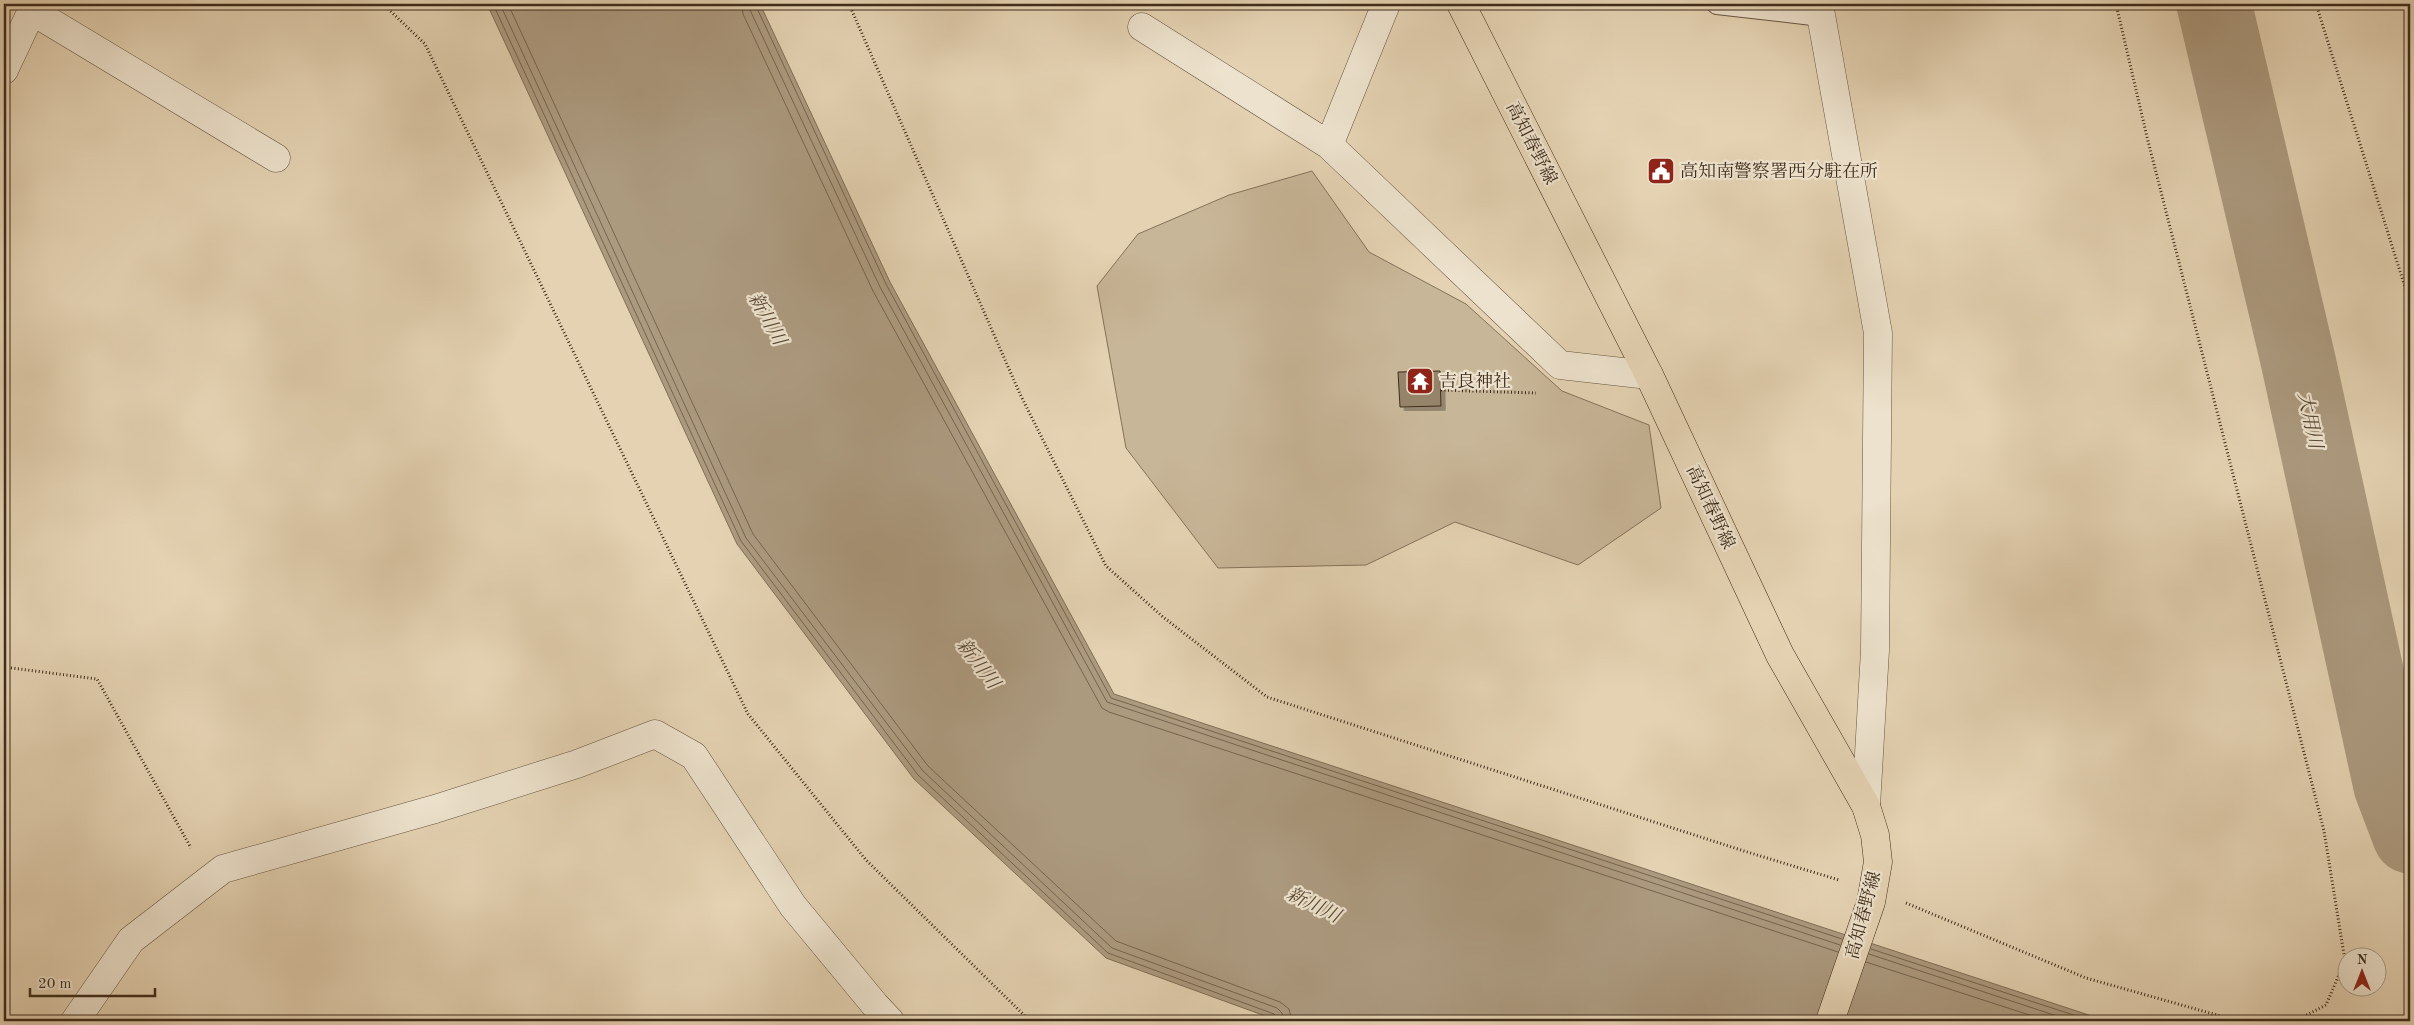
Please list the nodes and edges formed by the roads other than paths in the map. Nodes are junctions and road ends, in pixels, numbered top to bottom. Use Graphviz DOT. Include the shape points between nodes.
graph roads {
  1 [pos="1386,4"];
  2 [pos="1461,4"];
  3 [pos="1717,4"];
  4 [pos="33,7"];
  5 [pos="1820,10"];
  6 [pos="1142,27"];
  7 [pos="4,70"];
  8 [pos="1329,145"];
  9 [pos="276,158"];
  10 [pos="1649,375"];
  11 [pos="1866,806"];
  12 [pos="75,1021"];
  13 [pos="890,1021"];
  14 [pos="1830,1021"];
  1 -- 8 [label="street"];
  2 -- 10 [label="main road, 高知春野線"];
  3 -- 5 [label="lane"];
  4 -- 7 [label="street"];
  4 -- 9 [label="street"];
  5 -- 11 [label="street" via="1878,333 1875,650"];
  6 -- 8 [label="street"];
  8 -- 10 [label="street" via="1560,365"];
  10 -- 11 [label="main road, 高知春野線" via="1780,655"];
  11 -- 14 [label="main road, 高知春野線" via="1875,835 1878,862 1872,896"];
  12 -- 13 [label="street" via="131,940 223,869 435,809 577,764 655,734 694,756 793,906"];
}
